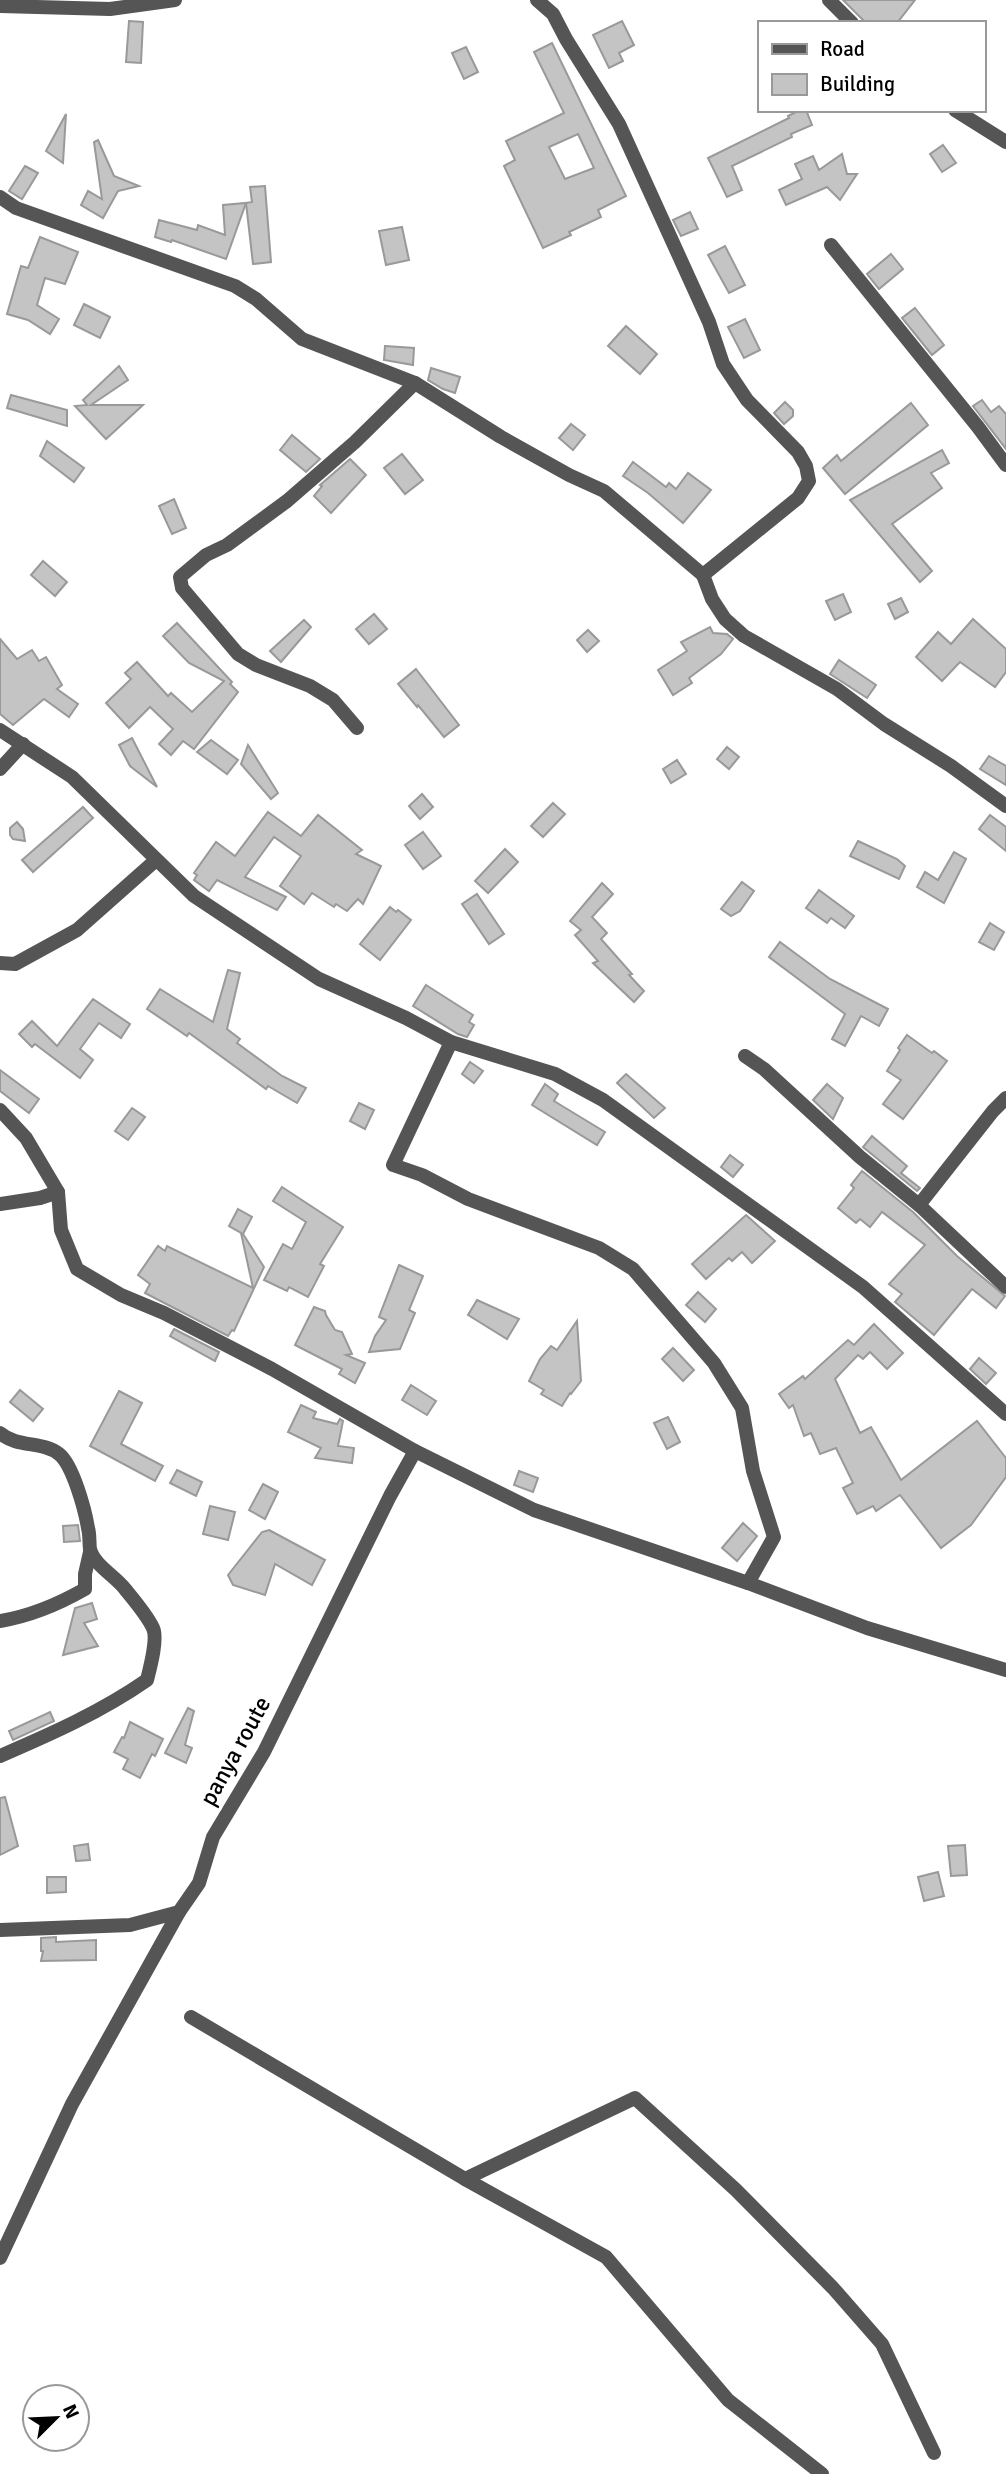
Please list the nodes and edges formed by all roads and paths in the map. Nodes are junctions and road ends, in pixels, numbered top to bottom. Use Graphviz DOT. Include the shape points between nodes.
graph roads {
  1 [pos="175,0"];
  2 [pos="537,0"];
  3 [pos="829,0"];
  4 [pos="0,6"];
  5 [pos="850,21"];
  6 [pos="959,112"];
  7 [pos="1006,142"];
  8 [pos="0,197"];
  9 [pos="16,208"];
  10 [pos="0,211"];
  11 [pos="831,245"];
  12 [pos="415,383"];
  13 [pos="1006,465"];
  14 [pos="703,575"];
  15 [pos="357,728"];
  16 [pos="0,730"];
  17 [pos="23,744"];
  18 [pos="0,769"];
  19 [pos="1006,806"];
  20 [pos="156,860"];
  21 [pos="0,963"];
  22 [pos="451,1042"];
  23 [pos="745,1056"];
  24 [pos="1006,1098"];
  25 [pos="0,1110"];
  26 [pos="58,1192"];
  27 [pos="0,1204"];
  28 [pos="919,1205"];
  29 [pos="1006,1287"];
  30 [pos="1006,1415"];
  31 [pos="0,1433"];
  32 [pos="415,1451"];
  33 [pos="90,1552"];
  34 [pos="748,1583"];
  35 [pos="0,1621"];
  36 [pos="1006,1670"];
  37 [pos="0,1756"];
  38 [pos="179,1912"];
  39 [pos="0,1930"];
  40 [pos="191,2017"];
  41 [pos="465,2179"];
  42 [pos="0,2258"];
  43 [pos="934,2453"];
  44 [pos="822,2474"];
  1 -- 4 [label="street" via="110,9"];
  2 -- 14 [label="street" via="553,14 619,124 709,322 723,364 747,400 798,452 808,471 809,481 798,498"];
  3 -- 5 [label="street"];
  6 -- 7 [label="street"];
  8 -- 9 [label="street"];
  9 -- 10 [label="street"];
  9 -- 12 [label="street" via="235,286 303,339"];
  11 -- 13 [label="street"];
  12 -- 14 [label="street" via="513,444 604,491"];
  12 -- 15 [label="street" via="287,501 180,576 182,588 238,654 333,700"];
  14 -- 19 [label="street" via="725,620 744,636 837,689"];
  16 -- 17 [label="street"];
  17 -- 18 [label="street"];
  17 -- 20 [label="street" via="72,777"];
  20 -- 21 [label="street" via="78,930 15,964"];
  20 -- 22 [label="street" via="194,896 318,979"];
  22 -- 30 [label="street" via="555,1073 603,1100 863,1287"];
  22 -- 34 [label="street" via="393,1165 599,1248 633,1269 675,1316 714,1363 742,1408 753,1471 774,1537"];
  23 -- 28 [label="street"];
  24 -- 28 [label="street"];
  25 -- 26 [label="street" via="26,1138"];
  26 -- 27 [label="street"];
  26 -- 32 [label="street" via="61,1230 77,1269 272,1369"];
  28 -- 29 [label="street"];
  31 -- 33 [label="street" via="61,1455 82,1501"];
  32 -- 34 [label="street" via="534,1510"];
  32 -- 38 [label="street, panya route" via="264,1752 213,1837 199,1883"];
  33 -- 35 [label="street" via="85,1589 30,1616"];
  33 -- 37 [label="street" via="154,1630 148,1680 62,1730"];
  34 -- 36 [label="street" via="867,1628"];
  38 -- 39 [label="street" via="130,1925"];
  38 -- 42 [label="street, panya route" via="72,2104"];
  40 -- 41 [label="street"];
  41 -- 43 [label="street" via="635,2098 755,2210 882,2344"];
  41 -- 44 [label="street" via="606,2257 728,2400"];
}
